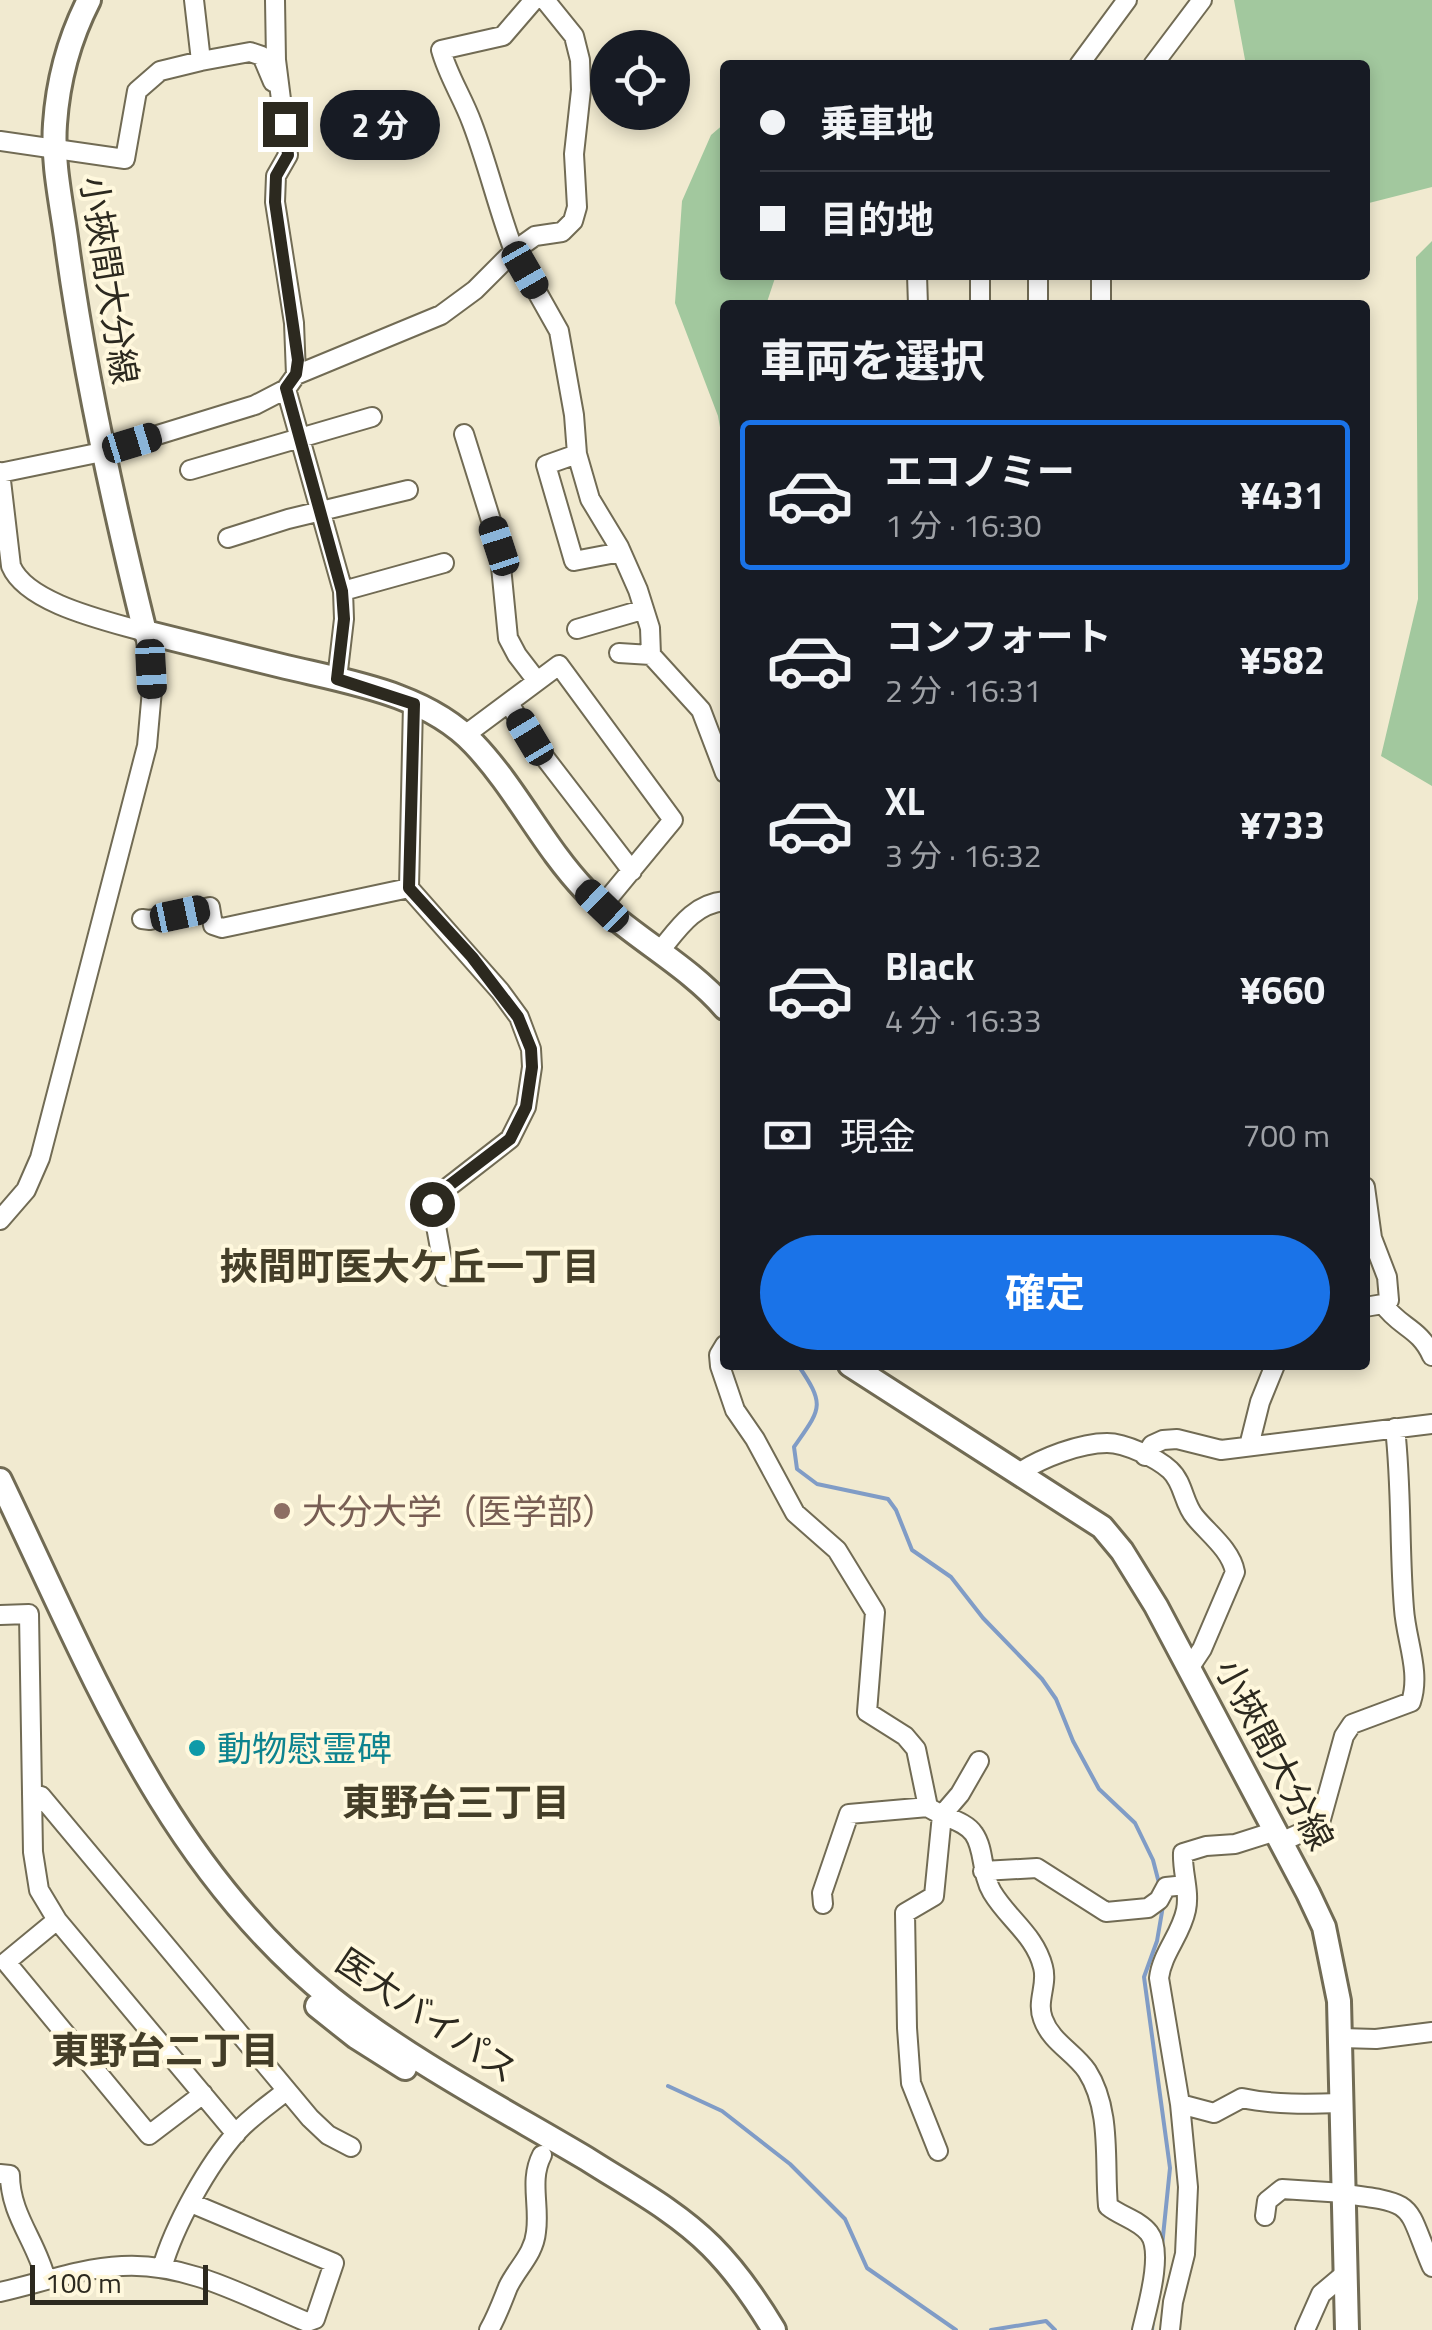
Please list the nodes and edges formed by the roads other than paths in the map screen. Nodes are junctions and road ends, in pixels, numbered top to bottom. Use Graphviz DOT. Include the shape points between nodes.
graph roads {
  1 [pos="89,0"];
  2 [pos="194,0"];
  3 [pos="275,0"];
  4 [pos="534,0"];
  5 [pos="545,0"];
  6 [pos="1127,0"];
  7 [pos="1202,0"];
  8 [pos="1083,60"];
  9 [pos="1157,60"];
  10 [pos="201,61"];
  11 [pos="280,98"];
  12 [pos="0,142"];
  13 [pos="55,147"];
  14 [pos="514,251"];
  15 [pos="291,382"];
  16 [pos="372,417"];
  17 [pos="464,434"];
  18 [pos="301,439"];
  19 [pos="102,452"];
  20 [pos="578,454"];
  21 [pos="190,470"];
  22 [pos="0,472"];
  23 [pos="408,490"];
  24 [pos="321,513"];
  25 [pos="228,538"];
  26 [pos="621,552"];
  27 [pos="444,563"];
  28 [pos="342,591"];
  29 [pos="642,610"];
  30 [pos="577,629"];
  31 [pos="145,632"];
  32 [pos="619,653"];
  33 [pos="650,655"];
  34 [pos="337,679"];
  35 [pos="537,681"];
  36 [pos="509,703"];
  37 [pos="414,704"];
  38 [pos="465,736"];
  39 [pos="720,761"];
  40 [pos="632,870"];
  41 [pos="409,888"];
  42 [pos="720,901"];
  43 [pos="602,906"];
  44 [pos="142,919"];
  45 [pos="660,952"];
  46 [pos="720,1003"];
  47 [pos="4,1208"];
  48 [pos="1370,1223"];
  49 [pos="445,1276"];
  50 [pos="1374,1306"];
  51 [pos="1432,1356"];
  52 [pos="721,1370"];
  53 [pos="858,1370"];
  54 [pos="1274,1370"];
  55 [pos="1432,1424"];
  56 [pos="1396,1428"];
  57 [pos="1249,1446"];
  58 [pos="1145,1456"];
  59 [pos="1020,1472"];
  60 [pos="0,1480"];
  61 [pos="0,1514"];
  62 [pos="0,1615"];
  63 [pos="1190,1667"];
  64 [pos="979,1761"];
  65 [pos="32,1794"];
  66 [pos="935,1811"];
  67 [pos="1278,1837"];
  68 [pos="983,1871"];
  69 [pos="1186,1885"];
  70 [pos="824,1904"];
  71 [pos="56,1920"];
  72 [pos="1432,2032"];
  73 [pos="1341,2038"];
  74 [pos="286,2091"];
  75 [pos="203,2094"];
  76 [pos="1342,2103"];
  77 [pos="1180,2104"];
  78 [pos="236,2134"];
  79 [pos="350,2147"];
  80 [pos="938,2150"];
  81 [pos="542,2155"];
  82 [pos="0,2174"];
  83 [pos="1344,2194"];
  84 [pos="191,2203"];
  85 [pos="1265,2216"];
  86 [pos="1432,2267"];
  87 [pos="162,2268"];
  88 [pos="1346,2273"];
  89 [pos="46,2280"];
  90 [pos="0,2292"];
  91 [pos="489,2330"];
  92 [pos="756,2330"];
  93 [pos="774,2330"];
  94 [pos="1142,2330"];
  95 [pos="1170,2330"];
  96 [pos="1305,2330"];
  97 [pos="1348,2330"];
  1 -- 13 [label="main road, 小挾間大分線" via="64,68"];
  2 -- 10 [label="street"];
  3 -- 11 [label="street"];
  4 -- 14 [label="street" via="503,36 441,50"];
  5 -- 14 [label="street" via="574,36 580,60 577,207 562,232 535,236"];
  6 -- 8 [label="street"];
  7 -- 9 [label="street"];
  10 -- 11 [label="street" via="262,56"];
  10 -- 13 [label="street" via="145,81 125,159"];
  11 -- 15 [label="street" via="288,155 276,176 275,202 294,324"];
  12 -- 13 [label="street"];
  13 -- 19 [label="main road, 小挾間大分線"];
  14 -- 15 [label="street" via="441,315"];
  14 -- 20 [label="street" via="559,331"];
  15 -- 18 [label="street"];
  15 -- 19 [label="street" via="255,404"];
  16 -- 18 [label="street"];
  17 -- 35 [label="street" via="499,546 508,638"];
  18 -- 21 [label="street"];
  18 -- 24 [label="street"];
  19 -- 22 [label="street"];
  19 -- 31 [label="main road, 小挾間大分線"];
  20 -- 26 [label="street" via="590,500"];
  20 -- 26 [label="street" via="546,465 574,561"];
  22 -- 31 [label="street" via="15,576 59,604"];
  23 -- 24 [label="street"];
  24 -- 25 [label="street"];
  24 -- 28 [label="street"];
  26 -- 29 [label="street"];
  27 -- 28 [label="street"];
  28 -- 34 [label="street"];
  29 -- 30 [label="street"];
  29 -- 33 [label="street"];
  31 -- 34 [label="main road"];
  31 -- 47 [label="street" via="152,690 143,767 40,1158 26,1190"];
  32 -- 33 [label="street"];
  33 -- 39 [label="street" via="701,710"];
  34 -- 37 [label="main road"];
  35 -- 36 [label="street"];
  35 -- 40 [label="street" via="559,665 673,820"];
  36 -- 38 [label="street"];
  36 -- 40 [label="street"];
  37 -- 38 [label="main road"];
  37 -- 41 [label="street"];
  38 -- 43 [label="main road"];
  40 -- 43 [label="street"];
  41 -- 44 [label="street" via="222,928 213,925 210,907"];
  41 -- 49 [label="street" via="518,1017 531,1049 526,1107 510,1139 432,1204"];
  42 -- 45 [label="street" via="693,912"];
  43 -- 45 [label="main road"];
  45 -- 46 [label="main road"];
  48 -- 50 [label="street" via="1389,1289 1388,1300"];
  50 -- 51 [label="street" via="1425,1340"];
  52 -- 66 [label="street" via="735,1410 794,1513 836,1550 875,1612 867,1712 916,1750"];
  53 -- 59 [label="main road, 小挾間大分線"];
  54 -- 57 [label="street"];
  55 -- 56 [label="street"];
  56 -- 57 [label="street"];
  56 -- 67 [label="street" via="1404,1616 1416,1686 1411,1702 1352,1724 1321,1819"];
  57 -- 58 [label="street" via="1220,1450 1176,1438 1152,1446"];
  58 -- 59 [label="street" via="1110,1443"];
  58 -- 63 [label="street" via="1180,1482 1190,1511 1233,1561 1232,1582"];
  59 -- 63 [label="main road, 小挾間大分線" via="1102,1526"];
  60 -- 93 [label="main road, 医大バイパス" via="159,1802 241,1912 368,2025 675,2215 726,2262"];
  61 -- 92 [label="main road, 医大バイパス" via="146,1809 253,1948 356,2037 672,2232 713,2270"];
  62 -- 65 [label="street" via="29,1614"];
  63 -- 67 [label="main road, 小挾間大分線"];
  64 -- 66 [label="street" via="960,1794"];
  65 -- 71 [label="street" via="35,1876"];
  65 -- 74 [label="street" via="42,1796"];
  66 -- 68 [label="street" via="974,1834"];
  66 -- 70 [label="street" via="848,1814"];
  66 -- 80 [label="street" via="934,1896 909,1909 904,1927 912,2083"];
  67 -- 69 [label="street" via="1189,1850 1182,1860"];
  67 -- 73 [label="main road, 小挾間大分線" via="1324,1927"];
  68 -- 69 [label="street" via="1037,1868 1106,1912 1148,1908 1166,1887"];
  68 -- 94 [label="street" via="992,1893 1037,1948 1045,1972 1042,2019 1096,2090 1108,2206 1149,2233 1154,2244"];
  69 -- 77 [label="street" via="1185,1916 1159,1978"];
  71 -- 75 [label="street"];
  71 -- 75 [label="street" via="6,1962 137,2120 149,2134"];
  72 -- 73 [label="street"];
  73 -- 76 [label="main road, 小挾間大分線"];
  74 -- 78 [label="street"];
  74 -- 79 [label="street" via="328,2135"];
  75 -- 78 [label="street"];
  76 -- 77 [label="street" via="1242,2098 1214,2113"];
  76 -- 83 [label="main road, 小挾間大分線"];
  77 -- 95 [label="street" via="1185,2254"];
  78 -- 84 [label="street"];
  81 -- 91 [label="street" via="534,2179 532,2250"];
  82 -- 89 [label="street" via="10,2174 10,2197"];
  83 -- 85 [label="street" via="1282,2189 1267,2201"];
  83 -- 86 [label="street" via="1400,2204 1419,2228"];
  83 -- 88 [label="main road, 小挾間大分線"];
  84 -- 87 [label="street"];
  84 -- 87 [label="street" via="334,2263 315,2319 307,2322"];
  87 -- 89 [label="street" via="119,2266"];
  88 -- 96 [label="street" via="1321,2294"];
  88 -- 97 [label="main road, 小挾間大分線"];
  89 -- 90 [label="street"];
}
